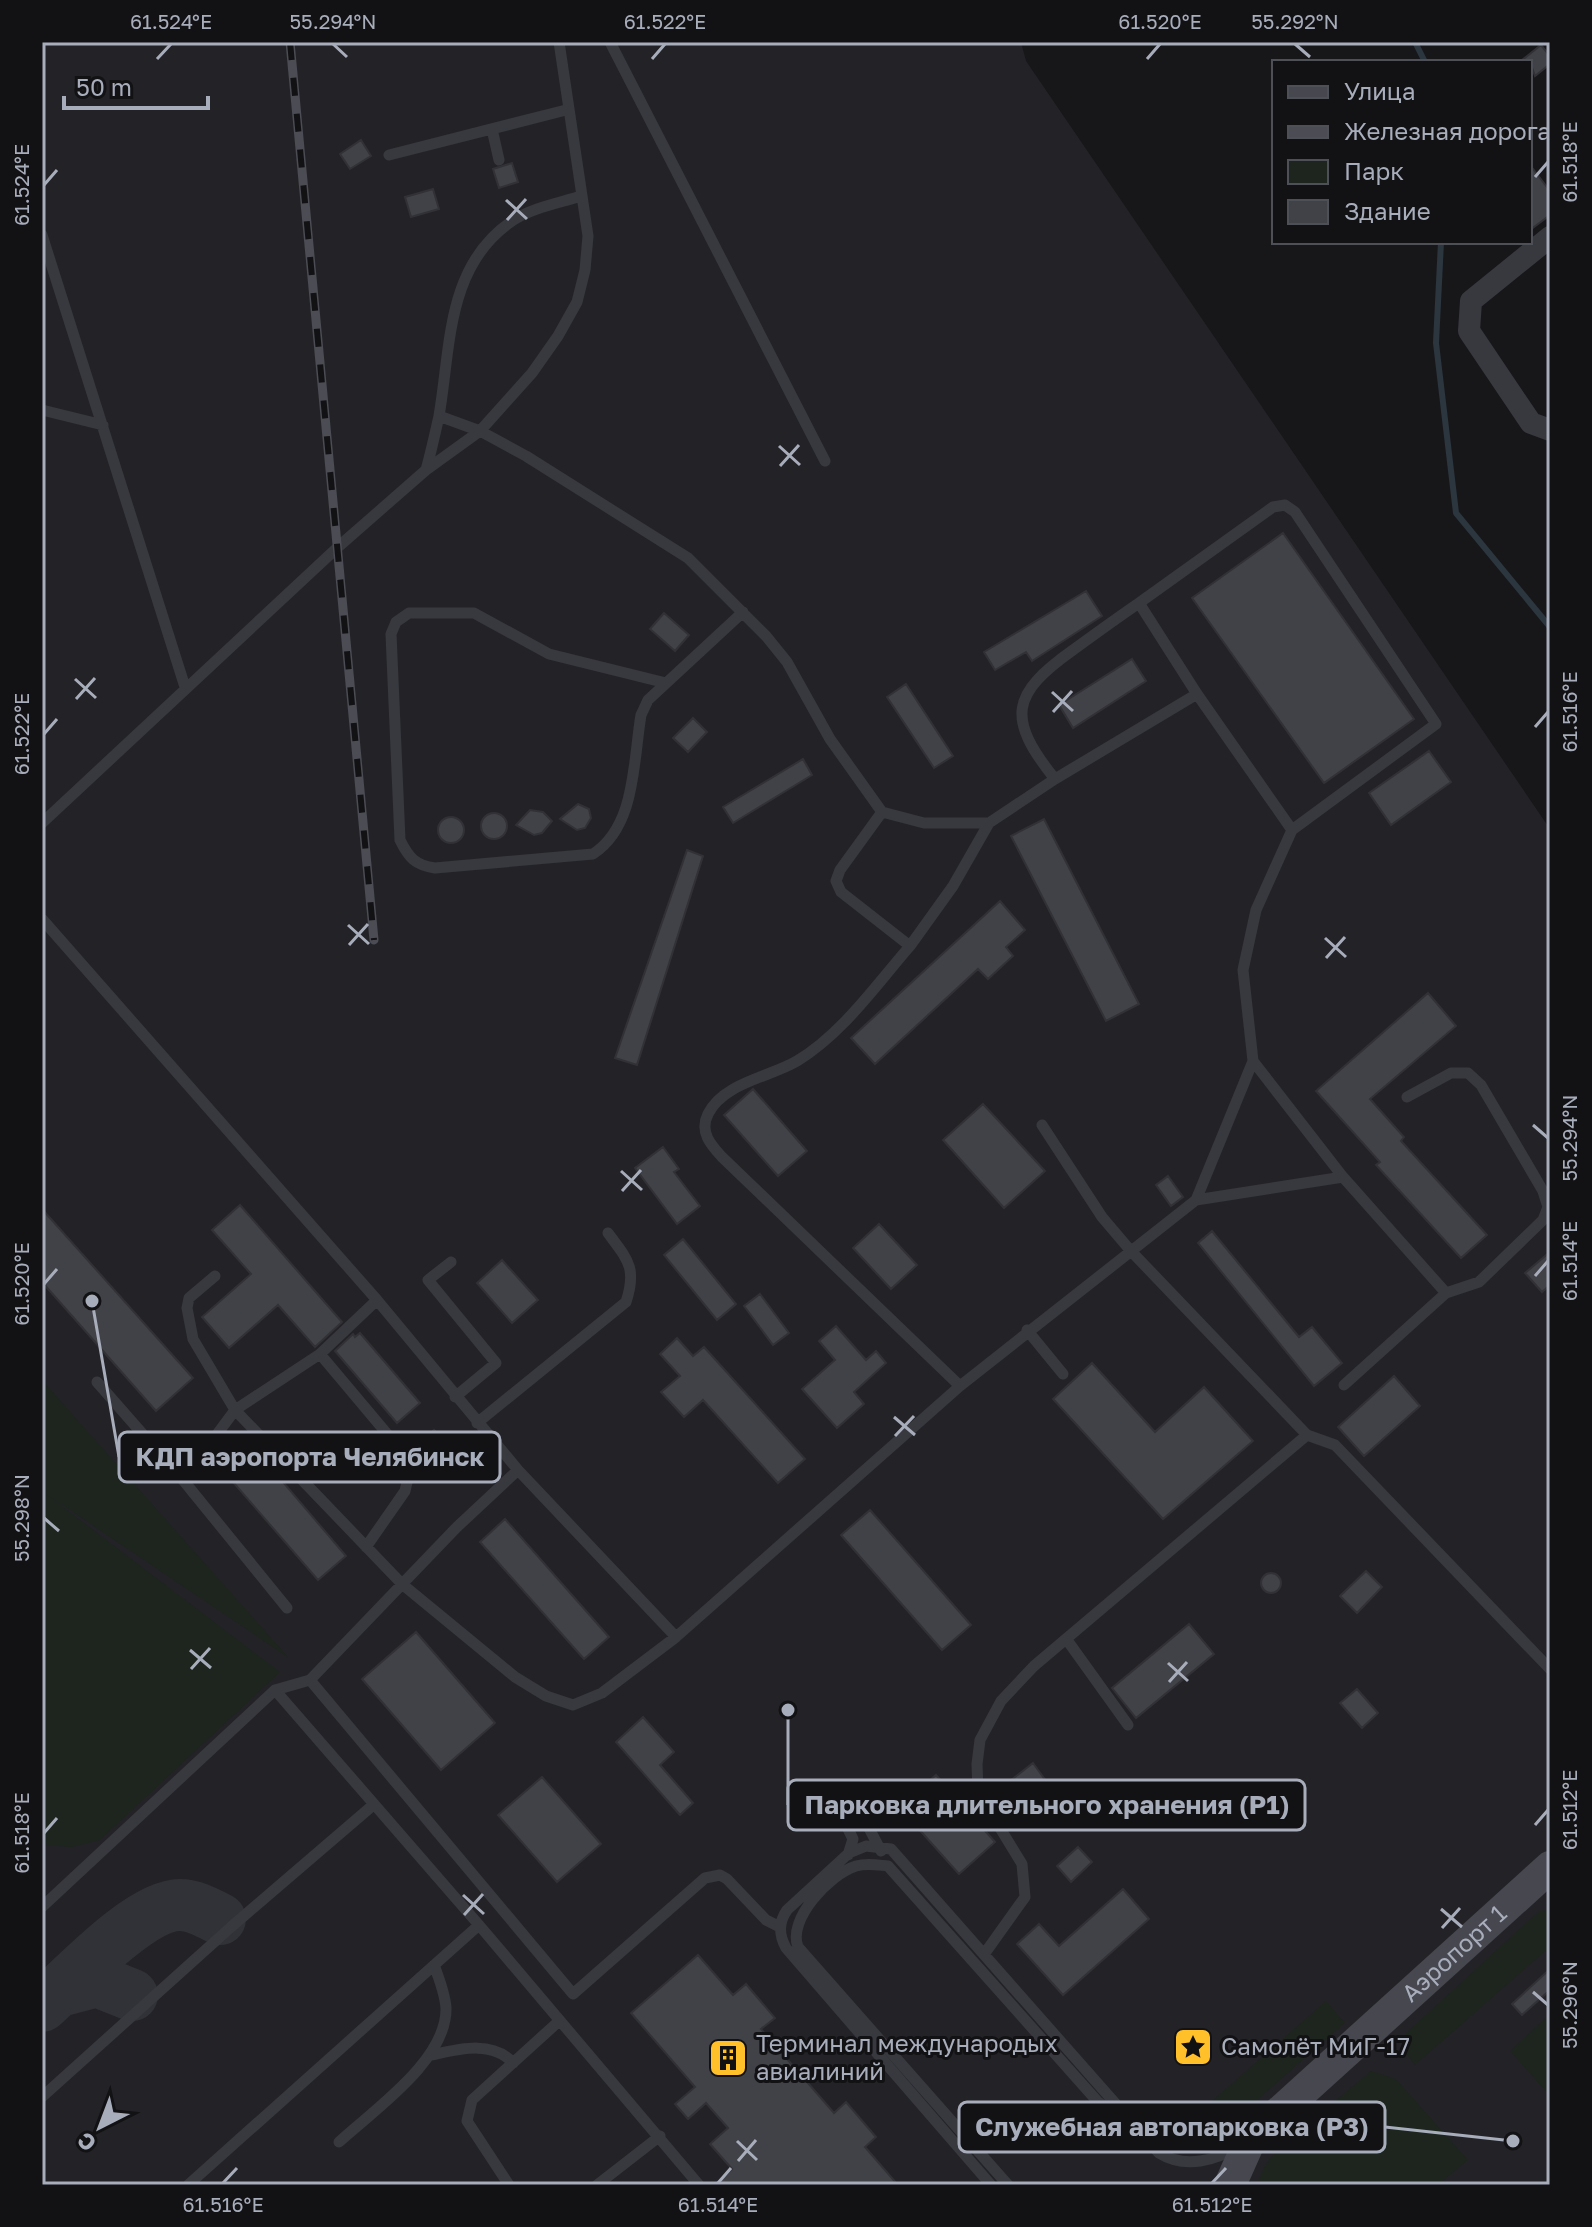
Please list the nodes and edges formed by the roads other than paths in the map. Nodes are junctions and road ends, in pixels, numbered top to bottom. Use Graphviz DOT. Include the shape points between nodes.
graph roads {
  1 [pos="559,42"];
  2 [pos="610,42"];
  3 [pos="566,110"];
  4 [pos="492,129"];
  5 [pos="389,155"];
  6 [pos="499,160"];
  7 [pos="581,196"];
  8 [pos="42,235"];
  9 [pos="1550,237"];
  10 [pos="42,410"];
  11 [pos="439,416"];
  12 [pos="103,425"];
  13 [pos="1550,430"];
  14 [pos="480,431"];
  15 [pos="825,461"];
  16 [pos="426,470"];
  17 [pos="1139,603"];
  18 [pos="743,612"];
  19 [pos="666,683"];
  20 [pos="185,687"];
  21 [pos="1197,694"];
  22 [pos="1055,779"];
  23 [pos="882,812"];
  24 [pos="42,823"];
  25 [pos="989,823"];
  26 [pos="1292,830"];
  27 [pos="42,919"];
  28 [pos="910,946"];
  29 [pos="1253,1061"];
  30 [pos="1407,1097"];
  31 [pos="1042,1125"];
  32 [pos="1343,1177"];
  33 [pos="1196,1200"];
  34 [pos="608,1233"];
  35 [pos="1130,1250"];
  36 [pos="451,1262"];
  37 [pos="215,1276"];
  38 [pos="1446,1293"];
  39 [pos="377,1300"];
  40 [pos="1027,1330"];
  41 [pos="320,1354"];
  42 [pos="1063,1374"];
  43 [pos="97,1382"];
  44 [pos="1344,1385"];
  45 [pos="960,1386"];
  46 [pos="455,1397"];
  47 [pos="235,1410"];
  48 [pos="477,1423"];
  49 [pos="1307,1435"];
  50 [pos="518,1470"];
  51 [pos="183,1480"];
  52 [pos="366,1547"];
  53 [pos="402,1584"];
  54 [pos="287,1608"];
  55 [pos="676,1637"];
  56 [pos="1067,1640"];
  57 [pos="1550,1669"];
  58 [pos="310,1680"];
  59 [pos="275,1690"];
  60 [pos="1128,1725"];
  61 [pos="848,1788"];
  62 [pos="834,1800"];
  63 [pos="372,1806"];
  64 [pos="885,1848"];
  65 [pos="849,1853"];
  66 [pos="888,1866"];
  67 [pos="1550,1867"];
  68 [pos="841,1874"];
  69 [pos="42,1907"];
  70 [pos="479,1925"];
  71 [pos="780,1927"];
  72 [pos="985,1953"];
  73 [pos="434,1965"];
  74 [pos="558,2022"];
  75 [pos="432,2055"];
  76 [pos="513,2063"];
  77 [pos="42,2097"];
  78 [pos="1137,2130"];
  79 [pos="660,2136"];
  80 [pos="1251,2138"];
  81 [pos="339,2142"];
  82 [pos="188,2185"];
  83 [pos="509,2185"];
  84 [pos="597,2185"];
  85 [pos="699,2185"];
  86 [pos="991,2185"];
  87 [pos="1008,2185"];
  88 [pos="1230,2185"];
  1 -- 3 [label="lane"];
  2 -- 15 [label="lane"];
  3 -- 4 [label="lane"];
  3 -- 7 [label="lane"];
  4 -- 5 [label="lane"];
  4 -- 6 [label="lane"];
  7 -- 11 [label="lane" via="515,219 483,246 452,313"];
  7 -- 14 [label="lane" via="588,236 577,302 532,373"];
  8 -- 12 [label="lane"];
  9 -- 13 [label="street" via="1471,301 1469,331 1531,423"];
  10 -- 12 [label="lane"];
  11 -- 14 [label="lane"];
  11 -- 16 [label="lane"];
  12 -- 20 [label="lane"];
  14 -- 16 [label="lane"];
  14 -- 18 [label="lane" via="688,558"];
  16 -- 20 [label="lane"];
  17 -- 21 [label="lane"];
  17 -- 22 [label="lane" via="1041,672 1028,687 1024,725 1034,753"];
  17 -- 26 [label="lane" via="1273,507 1285,505 1295,512 1436,724"];
  18 -- 19 [label="lane"];
  18 -- 23 [label="lane" via="787,662 830,739"];
  19 -- 19 [label="lane" via="641,715 624,818 610,843 593,854 435,868 419,866 408,856 400,840 391,634 396,622 409,613 474,613 549,654"];
  20 -- 24 [label="lane"];
  21 -- 22 [label="lane"];
  21 -- 26 [label="lane"];
  22 -- 25 [label="lane"];
  23 -- 25 [label="lane" via="924,823"];
  23 -- 28 [label="lane" via="836,881 841,892"];
  25 -- 28 [label="lane"];
  26 -- 29 [label="lane" via="1256,910 1243,970"];
  27 -- 39 [label="lane"];
  28 -- 45 [label="lane" via="841,1026 797,1061 716,1102 704,1129 722,1157"];
  29 -- 32 [label="lane"];
  29 -- 33 [label="lane"];
  30 -- 38 [label="lane" via="1451,1073 1468,1073 1481,1085 1548,1207 1543,1220 1479,1282"];
  31 -- 35 [label="lane"];
  32 -- 33 [label="lane"];
  32 -- 38 [label="lane"];
  33 -- 35 [label="lane"];
  34 -- 48 [label="lane" via="629,1261 633,1280 626,1302"];
  35 -- 40 [label="lane"];
  35 -- 49 [label="lane"];
  36 -- 46 [label="lane" via="428,1280 496,1363"];
  37 -- 47 [label="lane" via="189,1298 187,1308 193,1339"];
  38 -- 44 [label="lane"];
  39 -- 41 [label="lane"];
  39 -- 46 [label="lane"];
  40 -- 42 [label="lane"];
  40 -- 45 [label="lane"];
  41 -- 47 [label="lane"];
  41 -- 52 [label="lane" via="399,1448 410,1469 405,1491"];
  43 -- 51 [label="lane"];
  45 -- 55 [label="lane"];
  46 -- 48 [label="lane"];
  47 -- 51 [label="lane"];
  47 -- 52 [label="lane"];
  48 -- 50 [label="lane"];
  49 -- 56 [label="lane"];
  49 -- 57 [label="lane" via="1335,1445"];
  50 -- 53 [label="lane"];
  50 -- 55 [label="lane"];
  51 -- 54 [label="lane"];
  52 -- 53 [label="lane"];
  53 -- 55 [label="lane" via="515,1677 573,1705 602,1693"];
  53 -- 58 [label="lane"];
  56 -- 60 [label="lane"];
  56 -- 72 [label="lane" via="1001,1701 980,1740 978,1792 1026,1879 1025,1897"];
  58 -- 59 [label="lane"];
  58 -- 71 [label="lane" via="573,1994 705,1878 727,1879 766,1920"];
  59 -- 63 [label="lane"];
  59 -- 69 [label="lane"];
  61 -- 64 [label="lane"];
  62 -- 65 [label="lane" via="853,1839"];
  63 -- 70 [label="lane"];
  63 -- 77 [label="lane"];
  64 -- 65 [label="lane" via="866,1846"];
  64 -- 66 [label="lane"];
  64 -- 72 [label="lane"];
  65 -- 68 [label="lane"];
  65 -- 71 [label="lane" via="787,1910"];
  66 -- 68 [label="lane" via="868,1864"];
  66 -- 78 [label="lane" via="1098,2102"];
  67 -- 80 [label="main road, Аэропорт 1"];
  68 -- 87 [label="lane" via="800,1915 795,1928 798,1947"];
  70 -- 73 [label="lane"];
  70 -- 74 [label="lane"];
  71 -- 86 [label="lane" via="786,1948"];
  72 -- 78 [label="lane"];
  73 -- 75 [label="lane" via="446,2008"];
  73 -- 82 [label="lane"];
  74 -- 76 [label="lane"];
  74 -- 79 [label="lane"];
  75 -- 76 [label="lane" via="487,2048 504,2053"];
  75 -- 81 [label="lane"];
  76 -- 83 [label="lane" via="472,2100 467,2111 467,2121"];
  78 -- 80 [label="lane" via="1159,2153 1185,2162 1224,2154"];
  79 -- 84 [label="lane"];
  79 -- 85 [label="lane"];
  80 -- 88 [label="main road"];
}
